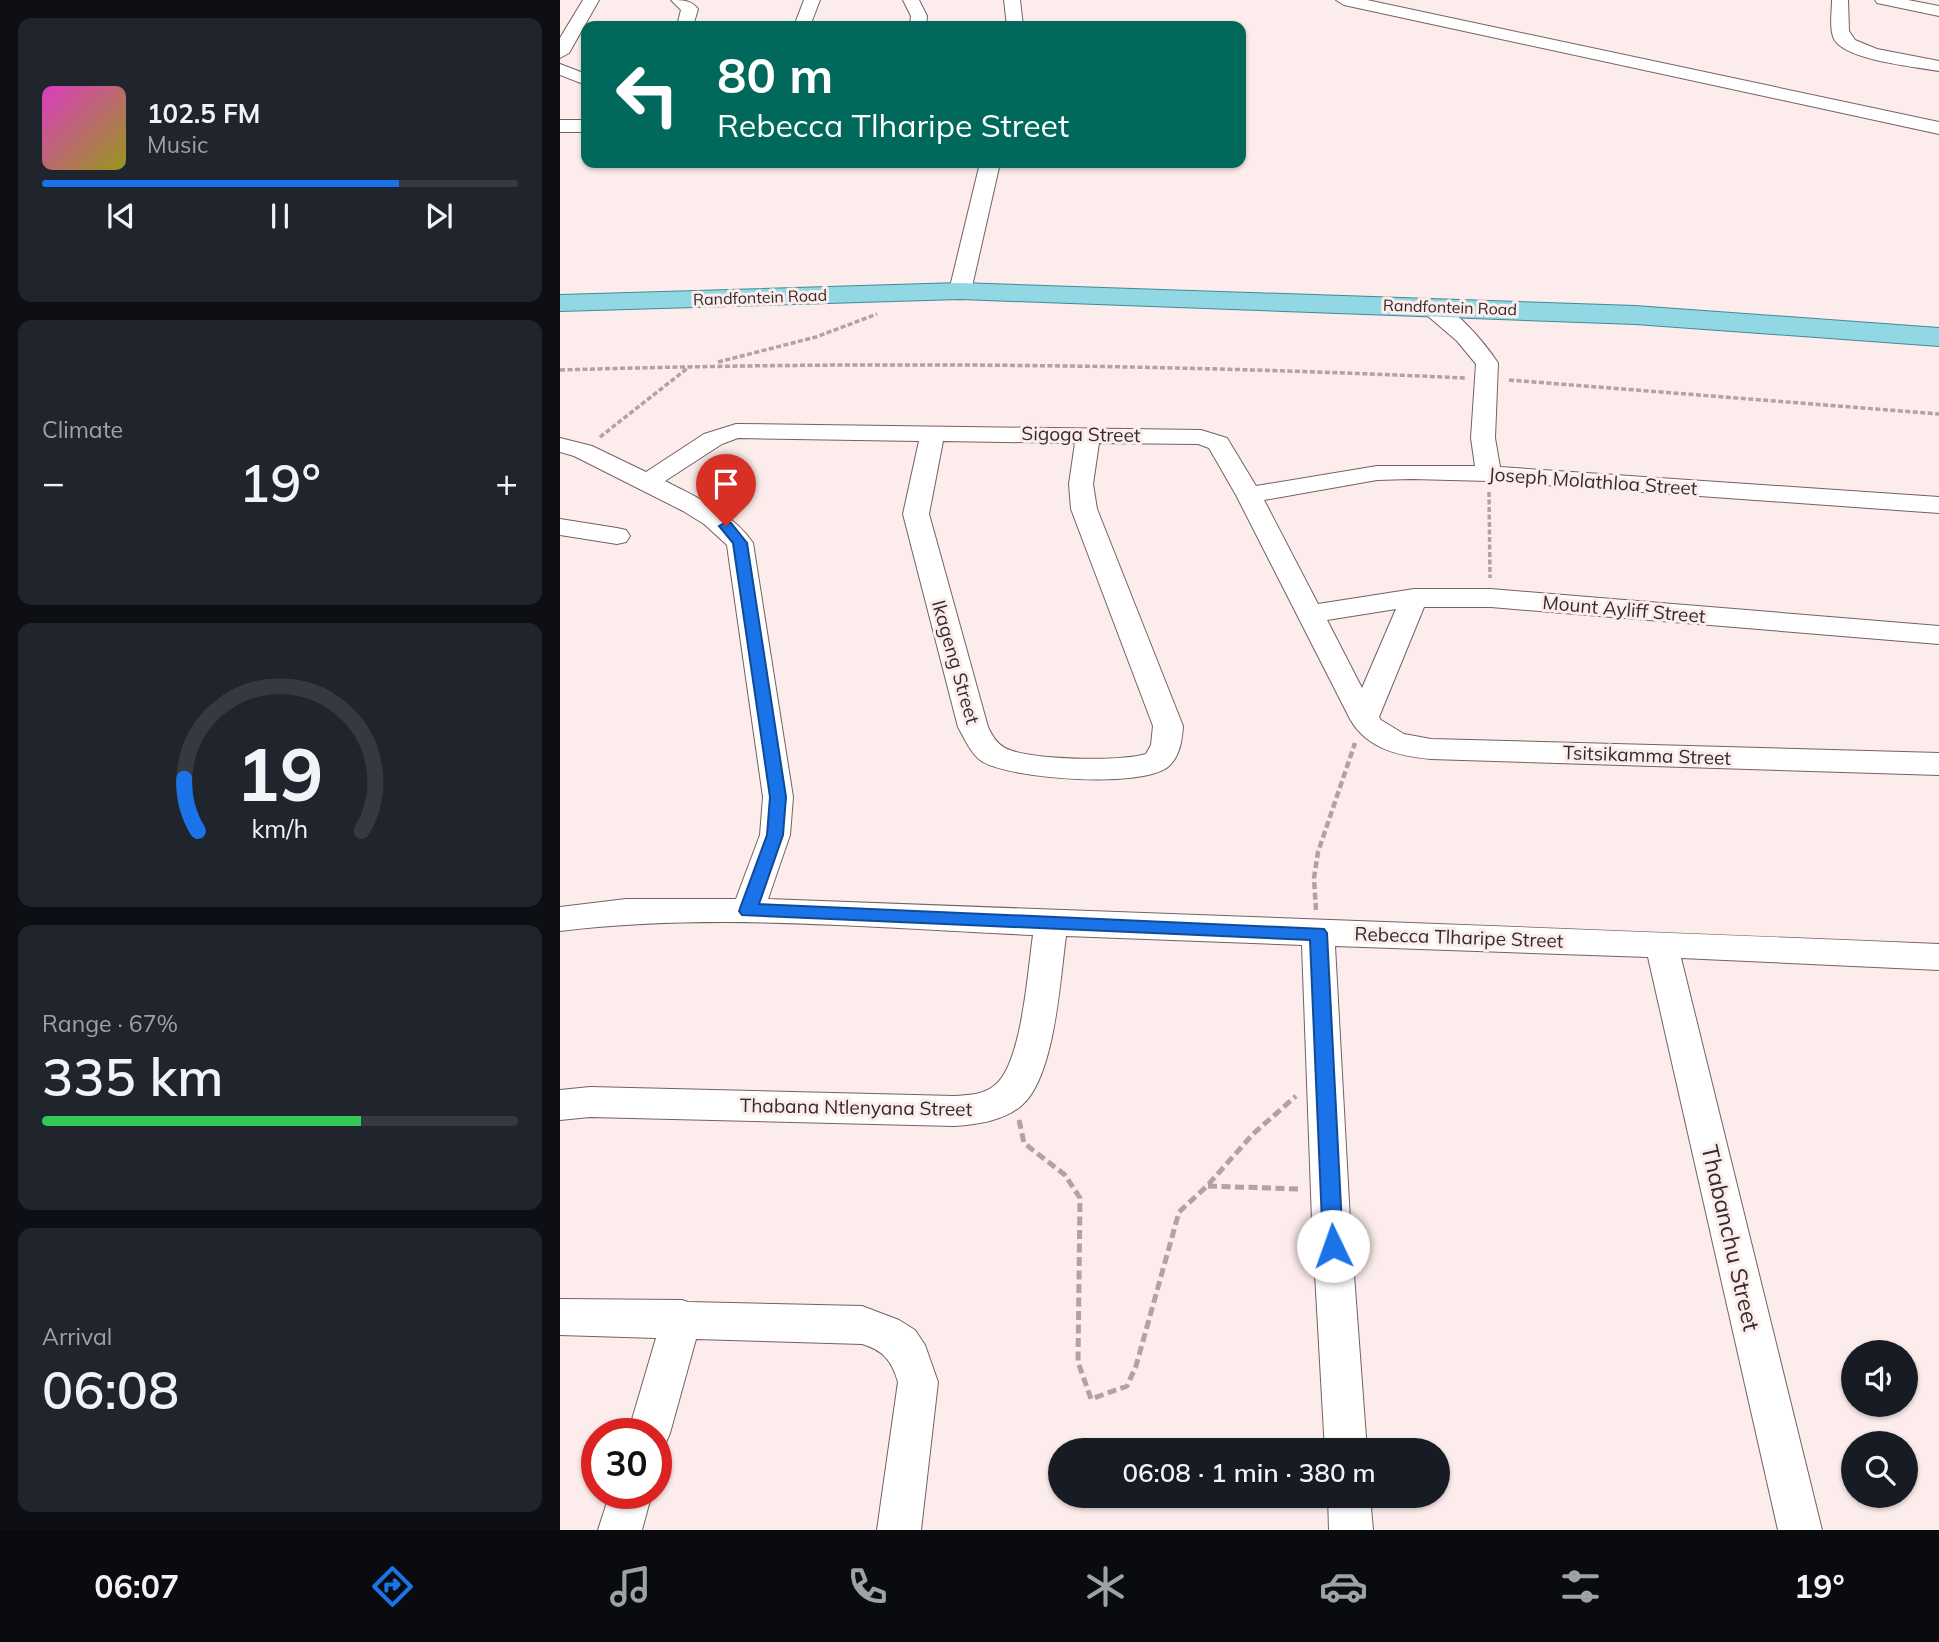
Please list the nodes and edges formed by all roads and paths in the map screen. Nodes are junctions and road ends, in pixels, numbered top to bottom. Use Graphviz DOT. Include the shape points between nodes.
graph roads {
  1 [pos="591,0"];
  2 [pos="679,0"];
  3 [pos="812,0"];
  4 [pos="911,0"];
  5 [pos="1012,0"];
  6 [pos="1344,0"];
  7 [pos="1840,0"];
  8 [pos="1883,0"];
  9 [pos="1939,11"];
  10 [pos="686,21"];
  11 [pos="804,21"];
  12 [pos="918,21"];
  13 [pos="1014,21"];
  14 [pos="560,53"];
  15 [pos="1939,65"];
  16 [pos="560,69"];
  17 [pos="581,78"];
  18 [pos="560,126"];
  19 [pos="581,126"];
  20 [pos="1939,128"];
  21 [pos="989,168"];
  22 [pos="960,291"];
  23 [pos="917,292"];
  24 [pos="560,303"];
  25 [pos="1430,306"];
  26 [pos="1939,337"];
  27 [pos="693,366"];
  28 [pos="560,370"];
  29 [pos="1487,379"];
  30 [pos="1939,414"];
  31 [pos="933,432"];
  32 [pos="1088,434"];
  33 [pos="571,448"];
  34 [pos="1489,474"];
  35 [pos="645,483"];
  36 [pos="1249,495"];
  37 [pos="1939,505"];
  38 [pos="560,527"];
  39 [pos="617,536"];
  40 [pos="1414,598"];
  41 [pos="1491,598"];
  42 [pos="1311,614"];
  43 [pos="1939,635"];
  44 [pos="1364,719"];
  45 [pos="1939,764"];
  46 [pos="748,911"];
  47 [pos="560,919"];
  48 [pos="1051,922"];
  49 [pos="1318,933"];
  50 [pos="1662,946"];
  51 [pos="1939,957"];
  52 [pos="1324,1070"];
  53 [pos="1013,1092"];
  54 [pos="560,1105"];
  55 [pos="1207,1186"];
  56 [pos="1330,1190"];
  57 [pos="560,1317"];
  58 [pos="682,1318"];
  59 [pos="653,1418"];
  60 [pos="1345,1438"];
  61 [pos="1350,1508"];
  62 [pos="626,1509"];
  63 [pos="620,1530"];
  64 [pos="899,1530"];
  65 [pos="1351,1530"];
  66 [pos="1800,1530"];
  1 -- 14 [label="street"];
  2 -- 10 [label="street" via="690,9"];
  3 -- 11 [label="street"];
  4 -- 12 [label="street"];
  5 -- 13 [label="street"];
  6 -- 20 [label="street"];
  7 -- 15 [label="street" via="1845,43"];
  8 -- 9 [label="street"];
  16 -- 17 [label="street"];
  18 -- 19 [label="street"];
  21 -- 22 [label="street"];
  22 -- 23 [label="main road, Randfontein Road"];
  22 -- 25 [label="main road, Randfontein Road"];
  23 -- 24 [label="main road, Randfontein Road"];
  23 -- 27 [label="path" via="840,329 744,357"];
  25 -- 26 [label="main road, Randfontein Road"];
  25 -- 29 [label="street" via="1484,358 1489,368"];
  27 -- 28 [label="path"];
  27 -- 29 [label="path" via="1253,369"];
  27 -- 33 [label="path"];
  29 -- 30 [label="path"];
  29 -- 34 [label="street" via="1483,438"];
  31 -- 32 [label="street, Sigoga Street"];
  31 -- 32 [label="street, Ikageng Street" via="916,514 981,743 993,755 1017,763 1129,769 1158,760 1165,750 1168,726 1084,509 1081,484"];
  31 -- 35 [label="street, Sigoga Street" via="736,431 713,439"];
  32 -- 36 [label="street, Sigoga Street" via="1211,440 1218,443"];
  33 -- 35 [label="street"];
  34 -- 36 [label="street, Joseph Molathloa Street" via="1377,473"];
  34 -- 37 [label="street, Joseph Molathloa Street"];
  34 -- 41 [label="path"];
  35 -- 46 [label="street" via="713,518 740,543 778,797 775,835"];
  36 -- 42 [label="street, Sigoga Street"];
  38 -- 39 [label="street"];
  40 -- 41 [label="street, Mount Ayliff Street"];
  40 -- 42 [label="street, Mount Ayliff Street"];
  40 -- 44 [label="street"];
  41 -- 43 [label="street, Mount Ayliff Street"];
  42 -- 44 [label="street, Sigoga Street"];
  44 -- 45 [label="street, Tsitsikamma Street" via="1389,741 1430,749"];
  44 -- 49 [label="path" via="1318,852 1314,878"];
  46 -- 47 [label="street, Rebecca Tlharipe Street" via="626,911"];
  46 -- 48 [label="street, Rebecca Tlharipe Street"];
  48 -- 49 [label="street, Rebecca Tlharipe Street"];
  48 -- 53 [label="street" via="1030,1061"];
  49 -- 50 [label="street, Rebecca Tlharipe Street"];
  49 -- 52 [label="street"];
  50 -- 51 [label="street, Rebecca Tlharipe Street"];
  50 -- 66 [label="street, Thabanchu Street"];
  52 -- 55 [label="path" via="1253,1134"];
  52 -- 56 [label="street"];
  53 -- 54 [label="street, Thabana Ntlenyana Street" via="979,1110 954,1111"];
  53 -- 55 [label="path" via="1024,1143 1065,1175 1080,1198 1078,1362 1091,1399 1127,1386 1179,1212"];
  55 -- 56 [label="path"];
  56 -- 60 [label="street"];
  57 -- 58 [label="street"];
  58 -- 59 [label="street"];
  58 -- 64 [label="street" via="862,1325 885,1331 902,1343 918,1382"];
  61 -- 65 [label="street"];
  62 -- 63 [label="street"];
}
